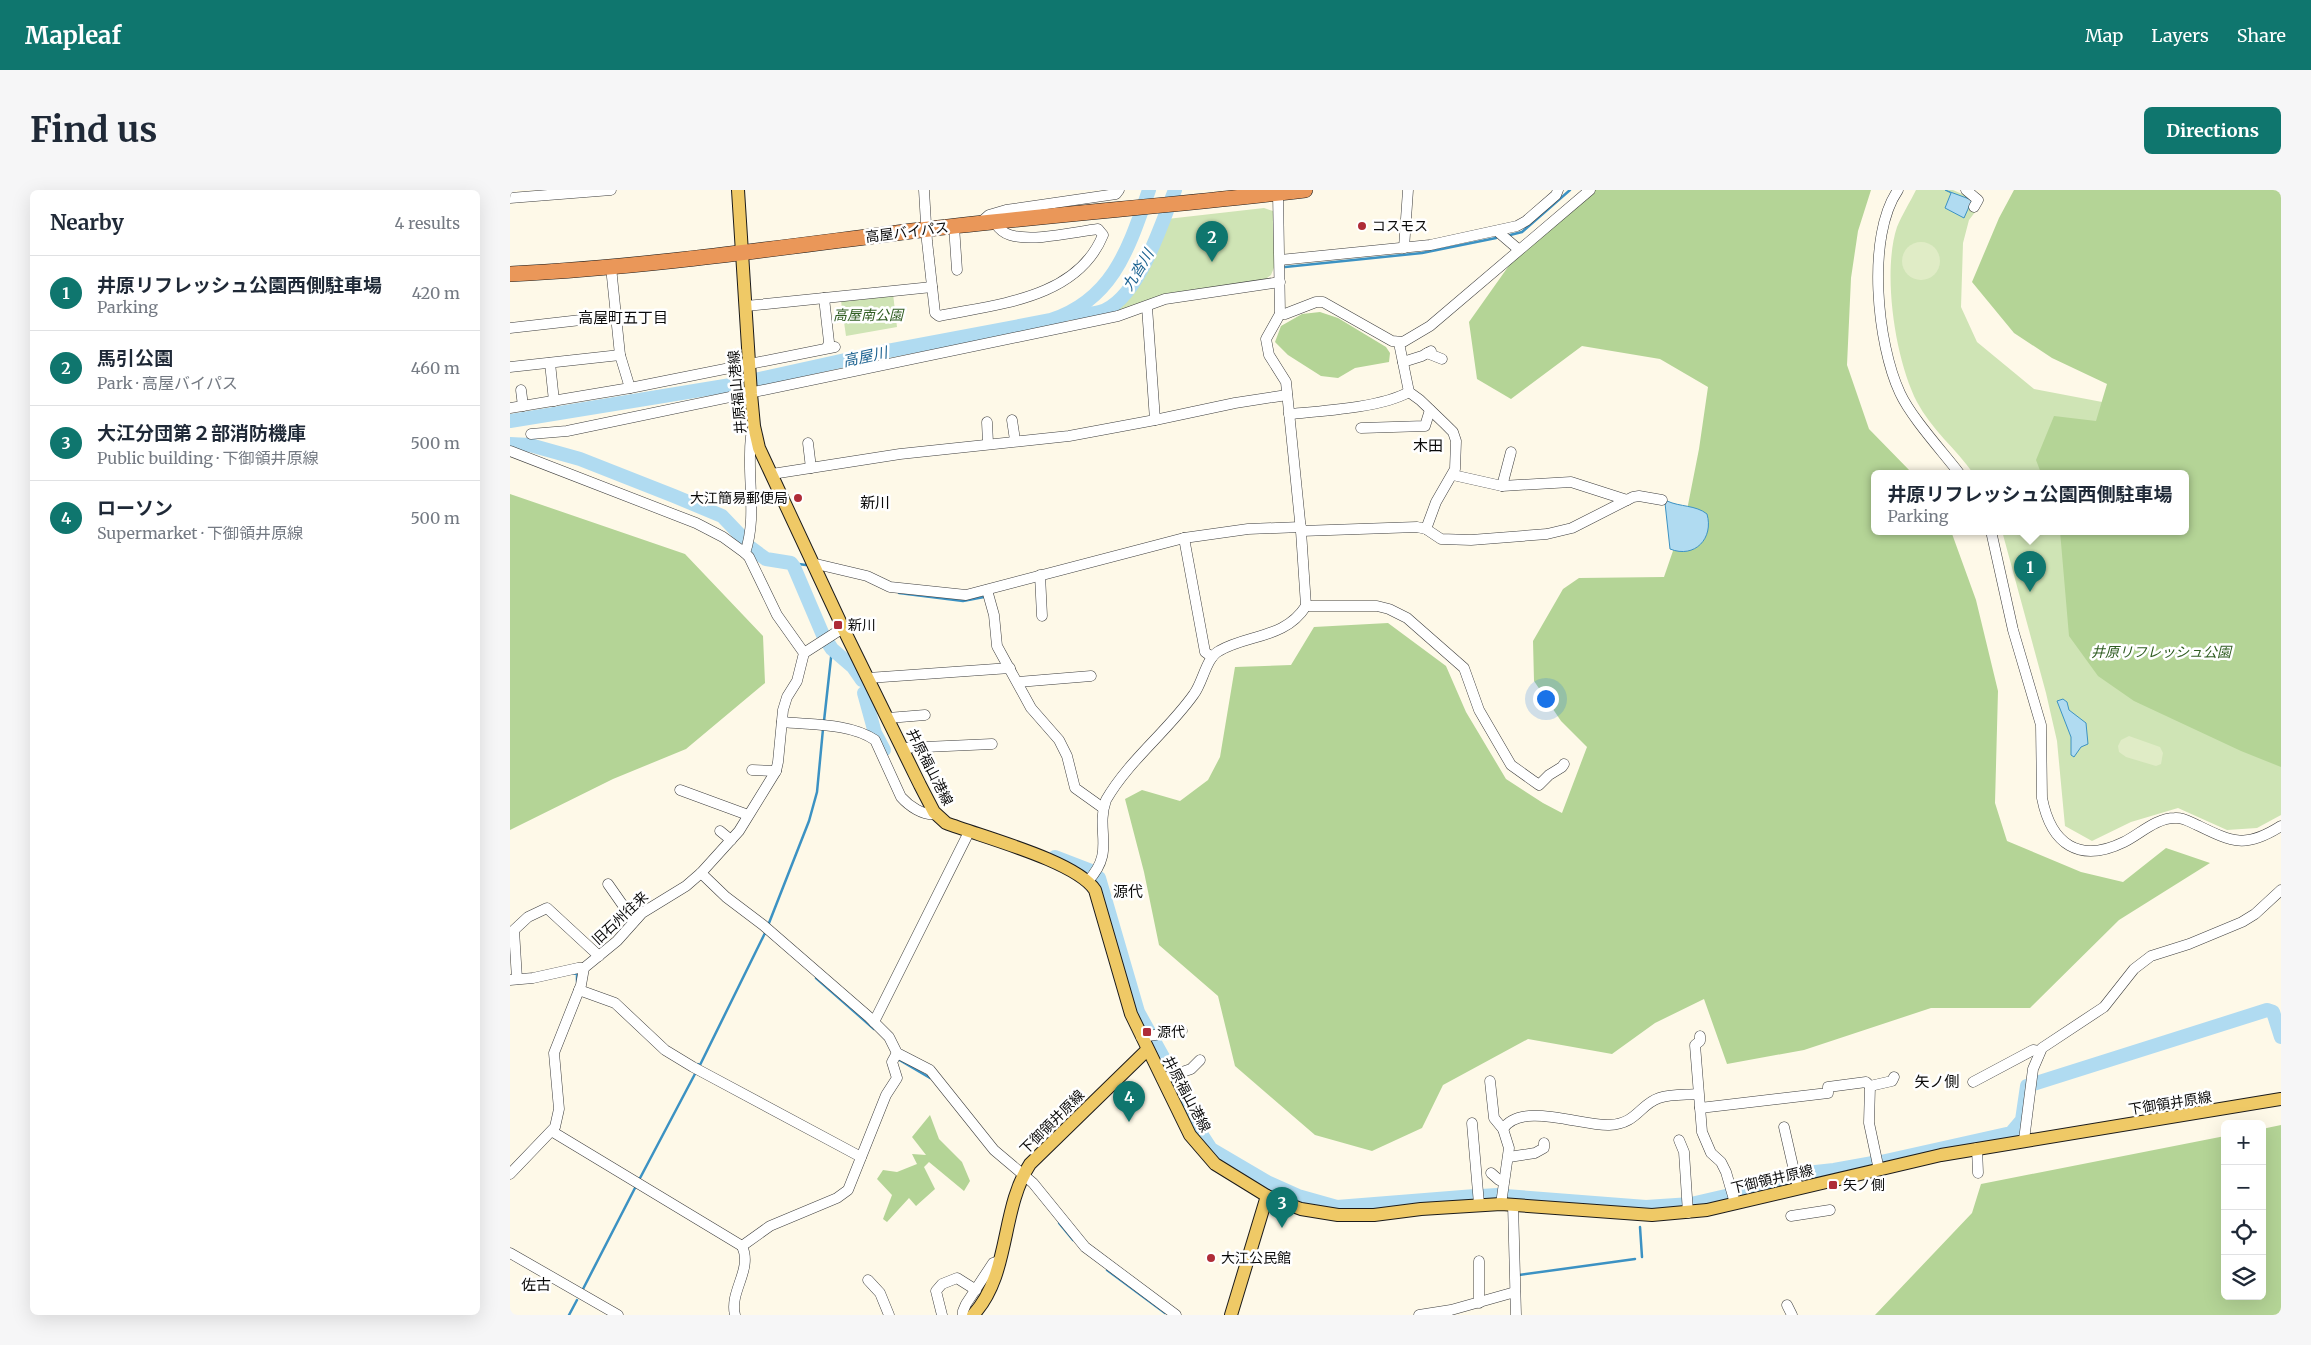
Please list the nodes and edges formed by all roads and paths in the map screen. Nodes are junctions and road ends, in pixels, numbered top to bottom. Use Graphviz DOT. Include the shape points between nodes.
graph roads {
  1 [pos="611,190"];
  2 [pos="738,190"];
  3 [pos="924,190"];
  4 [pos="1119,190"];
  5 [pos="1304,190"];
  6 [pos="1408,190"];
  7 [pos="1558,190"];
  8 [pos="1590,190"];
  9 [pos="1898,190"];
  10 [pos="1966,190"];
  11 [pos="541,193"];
  12 [pos="1278,193"];
  13 [pos="510,198"];
  14 [pos="1974,207"];
  15 [pos="994,223"];
  16 [pos="978,224"];
  17 [pos="954,226"];
  18 [pos="926,230"];
  19 [pos="1496,231"];
  20 [pos="1404,248"];
  21 [pos="1518,250"];
  22 [pos="744,253"];
  23 [pos="1280,260"];
  24 [pos="611,268"];
  25 [pos="957,270"];
  26 [pos="510,274"];
  27 [pos="1280,282"];
  28 [pos="932,287"];
  29 [pos="824,298"];
  30 [pos="746,306"];
  31 [pos="1147,307"];
  32 [pos="1280,314"];
  33 [pos="616,316"];
  34 [pos="510,328"];
  35 [pos="1398,343"];
  36 [pos="620,354"];
  37 [pos="1442,359"];
  38 [pos="1403,362"];
  39 [pos="550,364"];
  40 [pos="750,366"];
  41 [pos="510,367"];
  42 [pos="630,388"];
  43 [pos="522,390"];
  44 [pos="751,392"];
  45 [pos="1408,392"];
  46 [pos="1286,395"];
  47 [pos="554,401"];
  48 [pos="523,406"];
  49 [pos="510,408"];
  50 [pos="1430,410"];
  51 [pos="1289,414"];
  52 [pos="1012,420"];
  53 [pos="1156,420"];
  54 [pos="987,422"];
  55 [pos="754,426"];
  56 [pos="1361,428"];
  57 [pos="531,434"];
  58 [pos="1015,440"];
  59 [pos="808,443"];
  60 [pos="988,443"];
  61 [pos="510,451"];
  62 [pos="1511,452"];
  63 [pos="811,468"];
  64 [pos="1957,470"];
  65 [pos="772,474"];
  66 [pos="1452,475"];
  67 [pos="1502,486"];
  68 [pos="1627,500"];
  69 [pos="1662,500"];
  70 [pos="1301,529"];
  71 [pos="1426,529"];
  72 [pos="1992,535"];
  73 [pos="1184,538"];
  74 [pos="745,553"];
  75 [pos="812,563"];
  76 [pos="1040,575"];
  77 [pos="986,590"];
  78 [pos="1306,606"];
  79 [pos="1042,616"];
  80 [pos="843,628"];
  81 [pos="804,653"];
  82 [pos="1212,658"];
  83 [pos="1010,668"];
  84 [pos="1091,676"];
  85 [pos="868,678"];
  86 [pos="1018,682"];
  87 [pos="924,715"];
  88 [pos="888,718"];
  89 [pos="782,722"];
  90 [pos="992,744"];
  91 [pos="902,748"];
  92 [pos="1564,764"];
  93 [pos="752,770"];
  94 [pos="776,772"];
  95 [pos="680,790"];
  96 [pos="1103,808"];
  97 [pos="936,814"];
  98 [pos="748,815"];
  99 [pos="2281,826"];
  100 [pos="720,831"];
  101 [pos="969,832"];
  102 [pos="731,840"];
  103 [pos="700,873"];
  104 [pos="1088,881"];
  105 [pos="608,884"];
  106 [pos="2281,890"];
  107 [pos="636,918"];
  108 [pos="598,956"];
  109 [pos="584,968"];
  110 [pos="514,980"];
  111 [pos="579,990"];
  112 [pos="874,1022"];
  113 [pos="1182,1031"];
  114 [pos="1148,1036"];
  115 [pos="1700,1036"];
  116 [pos="1147,1050"];
  117 [pos="895,1055"];
  118 [pos="2038,1055"];
  119 [pos="1200,1060"];
  120 [pos="1169,1076"];
  121 [pos="1894,1077"];
  122 [pos="1490,1081"];
  123 [pos="1973,1082"];
  124 [pos="1870,1086"];
  125 [pos="1698,1094"];
  126 [pos="2281,1100"];
  127 [pos="1700,1108"];
  128 [pos="1472,1123"];
  129 [pos="1784,1127"];
  130 [pos="1503,1129"];
  131 [pos="552,1132"];
  132 [pos="1679,1140"];
  133 [pos="2024,1140"];
  134 [pos="1544,1143"];
  135 [pos="1977,1148"];
  136 [pos="861,1157"];
  137 [pos="1508,1157"];
  138 [pos="1879,1170"];
  139 [pos="1491,1173"];
  140 [pos="1978,1173"];
  141 [pos="510,1174"];
  142 [pos="1024,1174"];
  143 [pos="1504,1181"];
  144 [pos="1798,1188"];
  145 [pos="1267,1196"];
  146 [pos="1735,1203"];
  147 [pos="1479,1204"];
  148 [pos="1507,1204"];
  149 [pos="1687,1207"];
  150 [pos="1830,1210"];
  151 [pos="1790,1216"];
  152 [pos="742,1246"];
  153 [pos="510,1252"];
  154 [pos="999,1261"];
  155 [pos="1479,1261"];
  156 [pos="868,1280"];
  157 [pos="976,1290"];
  158 [pos="1515,1292"];
  159 [pos="1479,1303"];
  160 [pos="1787,1305"];
  161 [pos="618,1315"];
  162 [pos="736,1315"];
  163 [pos="889,1315"];
  164 [pos="942,1315"];
  165 [pos="964,1315"];
  166 [pos="972,1315"];
  167 [pos="1176,1315"];
  168 [pos="1231,1315"];
  169 [pos="1419,1315"];
  170 [pos="1516,1315"];
  171 [pos="1792,1315"];
  1 -- 11 [label="street"];
  2 -- 22 [label="main road, 井原福山港線"];
  3 -- 18 [label="street"];
  4 -- 16 [label="street" via="1116,194 1006,210 989,215"];
  5 -- 12 [label="highway, 高屋バイパス"];
  6 -- 20 [label="street"];
  7 -- 19 [label="street" via="1526,221"];
  8 -- 21 [label="street"];
  9 -- 64 [label="street" via="1886,213 1879,255 1880,305 1889,358 1900,394"];
  10 -- 14 [label="street" via="1978,200"];
  11 -- 13 [label="street"];
  12 -- 15 [label="highway, 高屋バイパス"];
  12 -- 23 [label="street"];
  15 -- 16 [label="highway, 高屋バイパス"];
  15 -- 28 [label="street" via="1010,235 1030,237 1098,229 1103,235 1081,266 1049,289 1029,298 939,316 935,313"];
  16 -- 17 [label="highway, 高屋バイパス"];
  17 -- 18 [label="highway, 高屋バイパス"];
  17 -- 25 [label="street"];
  18 -- 22 [label="highway, 高屋バイパス"];
  18 -- 28 [label="street"];
  19 -- 20 [label="street"];
  19 -- 21 [label="street"];
  20 -- 23 [label="street"];
  21 -- 35 [label="street" via="1430,326"];
  22 -- 24 [label="highway, 高屋バイパス"];
  22 -- 30 [label="main road, 井原福山港線"];
  23 -- 27 [label="street"];
  24 -- 26 [label="highway, 高屋バイパス"];
  24 -- 33 [label="street"];
  27 -- 31 [label="street" via="1179,296"];
  27 -- 32 [label="street"];
  28 -- 29 [label="street"];
  29 -- 30 [label="street"];
  29 -- 40 [label="street" via="831,348"];
  30 -- 40 [label="main road, 井原福山港線"];
  31 -- 44 [label="street" via="1118,316"];
  31 -- 53 [label="street"];
  32 -- 35 [label="street" via="1323,302"];
  32 -- 46 [label="street" via="1266,339 1269,355 1286,382"];
  33 -- 34 [label="street"];
  33 -- 36 [label="street"];
  35 -- 38 [label="street"];
  36 -- 39 [label="street"];
  36 -- 42 [label="street"];
  37 -- 38 [label="street" via="1429,352"];
  38 -- 45 [label="street"];
  39 -- 41 [label="street"];
  39 -- 47 [label="street"];
  40 -- 42 [label="street"];
  40 -- 44 [label="main road, 井原福山港線"];
  42 -- 47 [label="street"];
  43 -- 48 [label="street"];
  44 -- 55 [label="main road, 井原福山港線"];
  44 -- 57 [label="street" via="567,431"];
  45 -- 50 [label="street"];
  45 -- 51 [label="street" via="1398,398 1339,410"];
  46 -- 51 [label="street"];
  46 -- 53 [label="street"];
  47 -- 48 [label="street"];
  48 -- 49 [label="street"];
  50 -- 56 [label="street" via="1425,426"];
  50 -- 66 [label="street" via="1453,432 1456,440"];
  51 -- 70 [label="street"];
  52 -- 58 [label="street"];
  53 -- 58 [label="street" via="1069,436"];
  54 -- 60 [label="street"];
  55 -- 65 [label="main road, 井原福山港線" via="759,448"];
  55 -- 74 [label="street" via="750,447 751,515"];
  58 -- 60 [label="street"];
  59 -- 63 [label="street"];
  60 -- 63 [label="street"];
  61 -- 74 [label="street" via="696,523"];
  62 -- 67 [label="street"];
  63 -- 65 [label="street"];
  65 -- 75 [label="main road, 井原福山港線"];
  66 -- 67 [label="street"];
  66 -- 71 [label="street" via="1436,502"];
  67 -- 68 [label="street" via="1571,482"];
  68 -- 69 [label="street" via="1639,496"];
  68 -- 71 [label="street" via="1572,528 1547,534 1442,539"];
  70 -- 71 [label="street"];
  70 -- 73 [label="street" via="1248,529"];
  70 -- 78 [label="street"];
  72 -- 99 [label="street" via="2013,630 2041,725 2044,809 2049,824 2062,842 2074,848 2102,850 2125,842 2149,826 2175,818 2238,841 2258,838"];
  73 -- 76 [label="street"];
  73 -- 82 [label="street" via="1205,652"];
  74 -- 81 [label="street" via="750,557 777,615"];
  75 -- 77 [label="street" via="867,576 905,590 966,595"];
  75 -- 80 [label="main road, 井原福山港線"];
  76 -- 77 [label="street"];
  76 -- 79 [label="street"];
  77 -- 83 [label="street" via="994,615 997,646"];
  78 -- 82 [label="street" via="1283,627 1218,651"];
  78 -- 92 [label="street" via="1364,604 1399,613 1464,668 1479,710 1513,767 1539,785"];
  80 -- 81 [label="street"];
  80 -- 85 [label="main road, 井原福山港線"];
  81 -- 89 [label="street, 旧石州往来" via="797,681 785,703"];
  82 -- 96 [label="street" via="1193,696 1110,792"];
  83 -- 85 [label="street"];
  83 -- 86 [label="street"];
  84 -- 86 [label="street"];
  85 -- 88 [label="main road, 井原福山港線"];
  86 -- 96 [label="street" via="1031,708 1059,740 1067,756 1075,788"];
  87 -- 88 [label="street"];
  88 -- 91 [label="main road, 井原福山港線"];
  89 -- 94 [label="street, 旧石州往来"];
  89 -- 97 [label="street" via="845,729 870,736 875,740 901,797 923,812"];
  90 -- 91 [label="street"];
  91 -- 97 [label="main road, 井原福山港線"];
  93 -- 94 [label="street"];
  94 -- 98 [label="street, 旧石州往来"];
  95 -- 98 [label="street"];
  96 -- 104 [label="street" via="1103,860"];
  97 -- 101 [label="main road, 井原福山港線" via="946,823"];
  98 -- 102 [label="street, 旧石州往来"];
  100 -- 102 [label="street"];
  101 -- 104 [label="main road, 井原福山港線" via="1064,866"];
  101 -- 112 [label="street"];
  102 -- 103 [label="street, 旧石州往来"];
  103 -- 107 [label="street, 旧石州往来" via="686,886"];
  103 -- 112 [label="street"];
  104 -- 114 [label="main road, 井原福山港線" via="1095,890 1123,989"];
  105 -- 107 [label="street"];
  106 -- 118 [label="street" via="2242,922 2151,956 2134,969 2104,1007"];
  107 -- 108 [label="street, 旧石州往来" via="617,941"];
  108 -- 109 [label="street, 旧石州往来"];
  108 -- 110 [label="street" via="543,904 514,930"];
  109 -- 110 [label="street"];
  109 -- 111 [label="street"];
  111 -- 131 [label="street" via="554,1052 559,1109"];
  111 -- 136 [label="street" via="615,1003 665,1050 693,1067"];
  112 -- 117 [label="street" via="888,1037"];
  113 -- 114 [label="street"];
  114 -- 116 [label="main road, 井原福山港線"];
  115 -- 125 [label="street" via="1695,1045"];
  116 -- 120 [label="main road, 井原福山港線"];
  116 -- 142 [label="main road, 下御領井原線" via="1040,1154"];
  117 -- 136 [label="street" via="892,1062 897,1078 886,1095"];
  117 -- 142 [label="street" via="930,1070 994,1150"];
  118 -- 123 [label="street" via="2034,1050"];
  118 -- 133 [label="street"];
  119 -- 120 [label="street" via="1190,1069"];
  120 -- 145 [label="main road, 井原福山港線" via="1190,1135 1204,1153 1231,1175"];
  121 -- 124 [label="street" via="1892,1081"];
  122 -- 130 [label="street" via="1494,1118"];
  124 -- 127 [label="street" via="1866,1082 1828,1087 1828,1093"];
  124 -- 138 [label="street" via="1869,1124"];
  125 -- 127 [label="street"];
  125 -- 130 [label="street" via="1659,1098 1633,1118 1617,1124 1525,1116 1508,1122"];
  126 -- 133 [label="main road, 下御領井原線"];
  127 -- 146 [label="street" via="1702,1132 1708,1147 1726,1172"];
  128 -- 147 [label="street"];
  129 -- 144 [label="street"];
  130 -- 137 [label="street" via="1509,1148"];
  131 -- 141 [label="street"];
  131 -- 152 [label="street"];
  132 -- 149 [label="street" via="1684,1152"];
  133 -- 135 [label="main road, 下御領井原線"];
  134 -- 137 [label="street" via="1544,1148 1535,1153"];
  135 -- 138 [label="main road, 下御領井原線"];
  135 -- 140 [label="street"];
  136 -- 152 [label="street" via="852,1184 843,1195 780,1222"];
  137 -- 143 [label="street"];
  138 -- 144 [label="main road, 下御領井原線"];
  139 -- 143 [label="street"];
  142 -- 154 [label="main road, 下御領井原線"];
  142 -- 167 [label="street" via="1085,1247"];
  143 -- 148 [label="street"];
  144 -- 146 [label="main road, 下御領井原線"];
  145 -- 147 [label="main road, 下御領井原線" via="1309,1212 1338,1215 1374,1215"];
  145 -- 168 [label="main road"];
  146 -- 149 [label="main road, 下御領井原線"];
  147 -- 148 [label="main road, 下御領井原線"];
  148 -- 149 [label="main road, 下御領井原線" via="1634,1214"];
  148 -- 158 [label="street"];
  150 -- 151 [label="street"];
  152 -- 162 [label="street" via="746,1265 735,1295"];
  153 -- 161 [label="street"];
  154 -- 157 [label="street" via="993,1264"];
  154 -- 166 [label="main road, 下御領井原線" via="988,1296"];
  155 -- 159 [label="street"];
  156 -- 163 [label="street" via="880,1293"];
  157 -- 164 [label="street" via="957,1278 942,1284 936,1291"];
  157 -- 165 [label="street" via="963,1308"];
  158 -- 159 [label="street"];
  158 -- 170 [label="street"];
  159 -- 169 [label="street"];
  160 -- 171 [label="street"];
}
